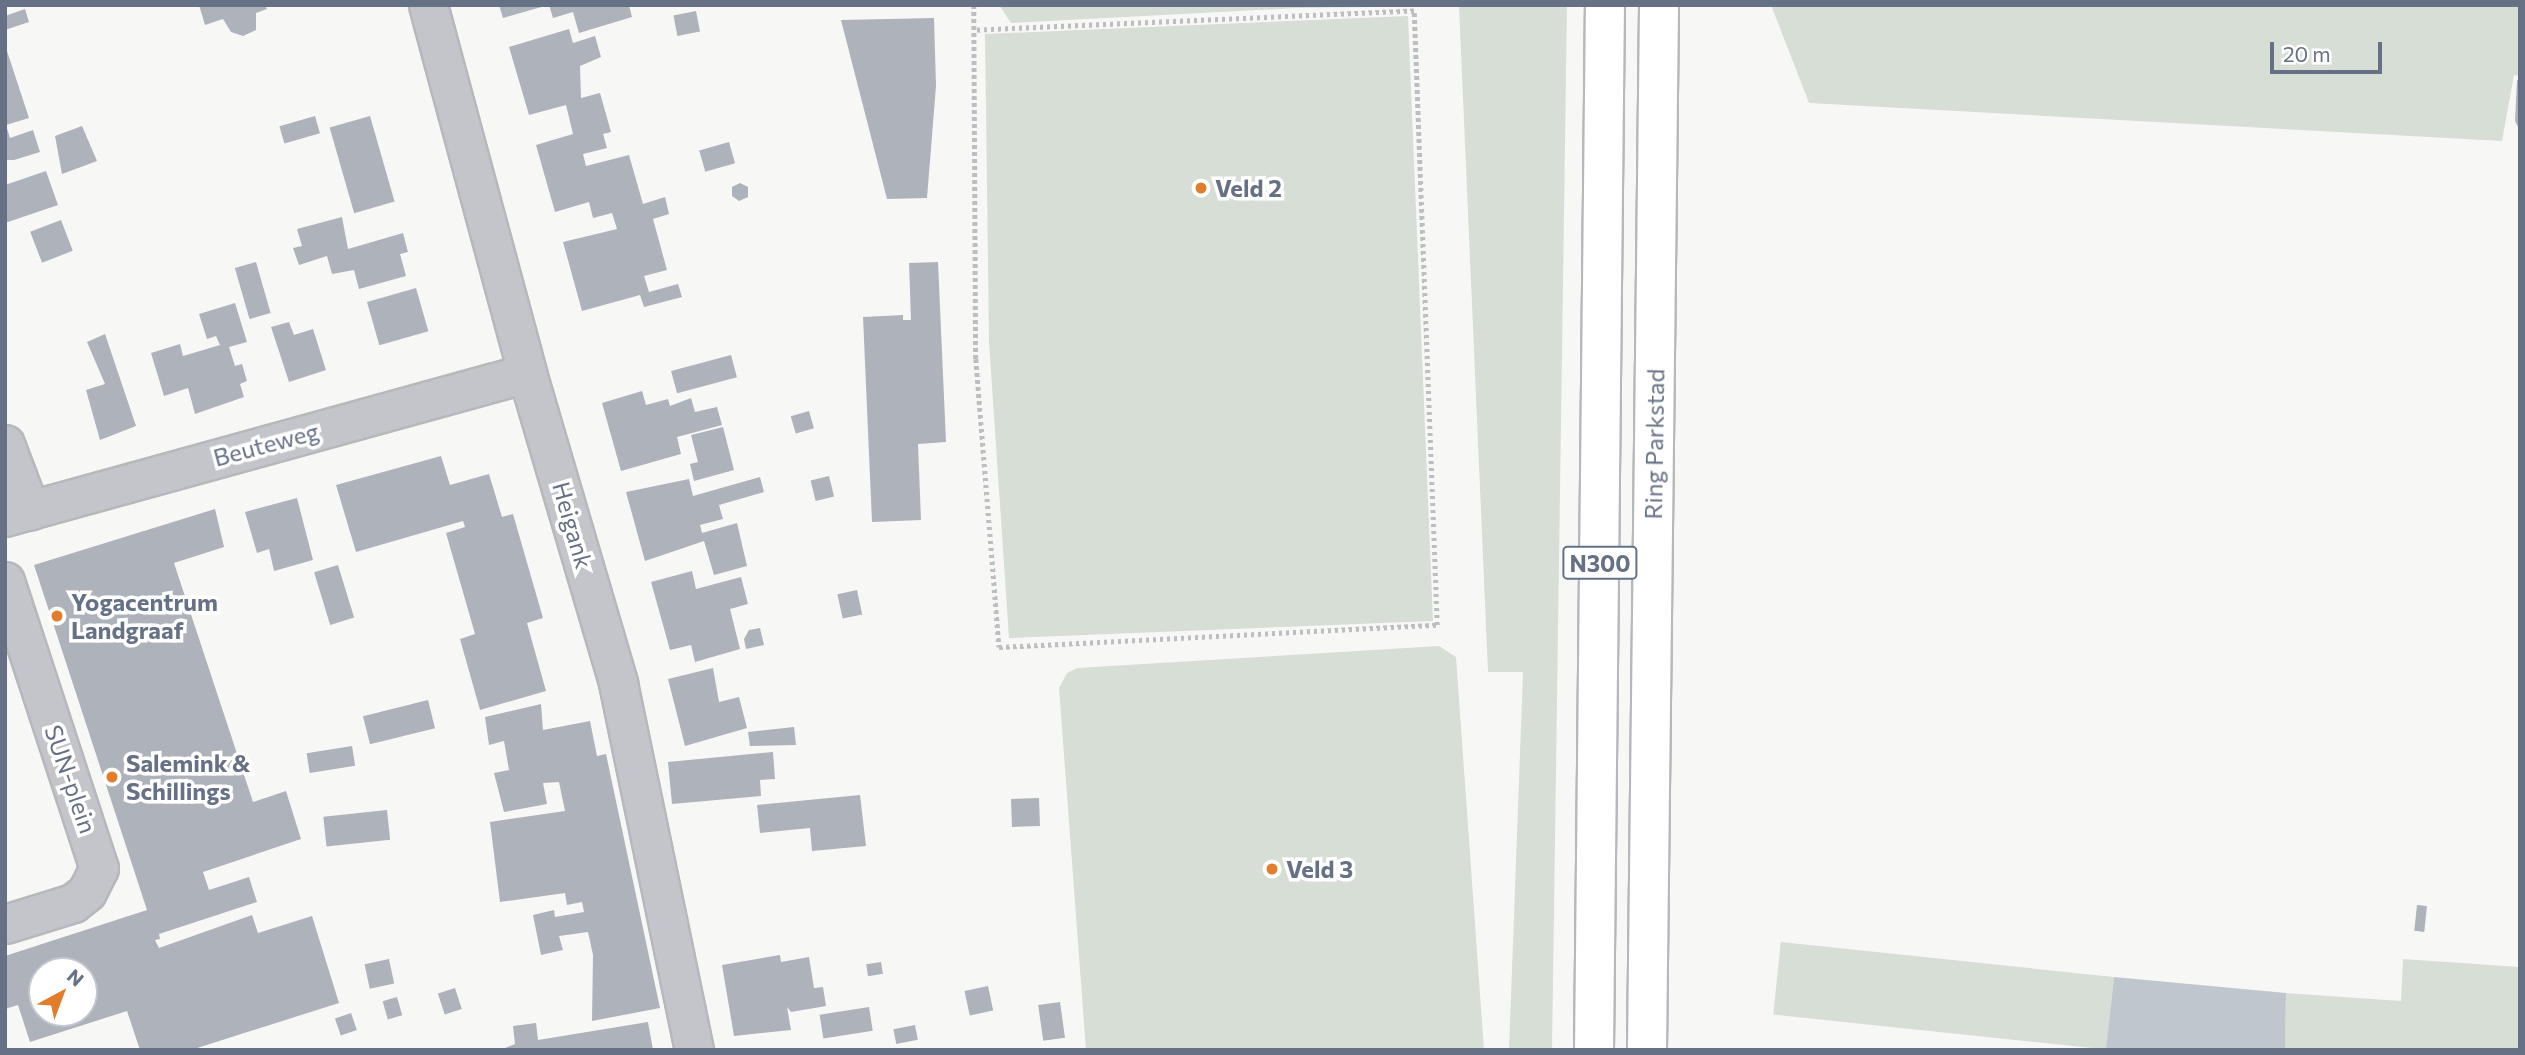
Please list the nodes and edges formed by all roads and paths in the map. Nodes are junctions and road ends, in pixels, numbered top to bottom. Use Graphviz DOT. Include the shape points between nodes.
graph roads {
  1 [pos="428,5"];
  2 [pos="974,5"];
  3 [pos="1605,5"];
  4 [pos="1659,5"];
  5 [pos="1672,5"];
  6 [pos="975,30"];
  7 [pos="1658,76"];
  8 [pos="527,373"];
  9 [pos="5,444"];
  10 [pos="18,513"];
  11 [pos="5,581"];
  12 [pos="5,924"];
  13 [pos="694,1050"];
  14 [pos="1594,1050"];
  15 [pos="1647,1050"];
  1 -- 8 [label="street, Heigank"];
  2 -- 6 [label="path"];
  3 -- 14 [label="highway, N300"];
  4 -- 7 [label="highway, Ring Parkstad / N300"];
  5 -- 7 [label="highway, N300"];
  6 -- 6 [label="path" via="976,359 999,647 1437,625 1414,11"];
  7 -- 15 [label="highway, Ring Parkstad / N300"];
  8 -- 10 [label="street, Beuteweg"];
  8 -- 13 [label="street, Heigank" via="618,683"];
  9 -- 10 [label="street"];
  11 -- 12 [label="street, SUN-plein" via="99,869 86,892 73,903"];
}
